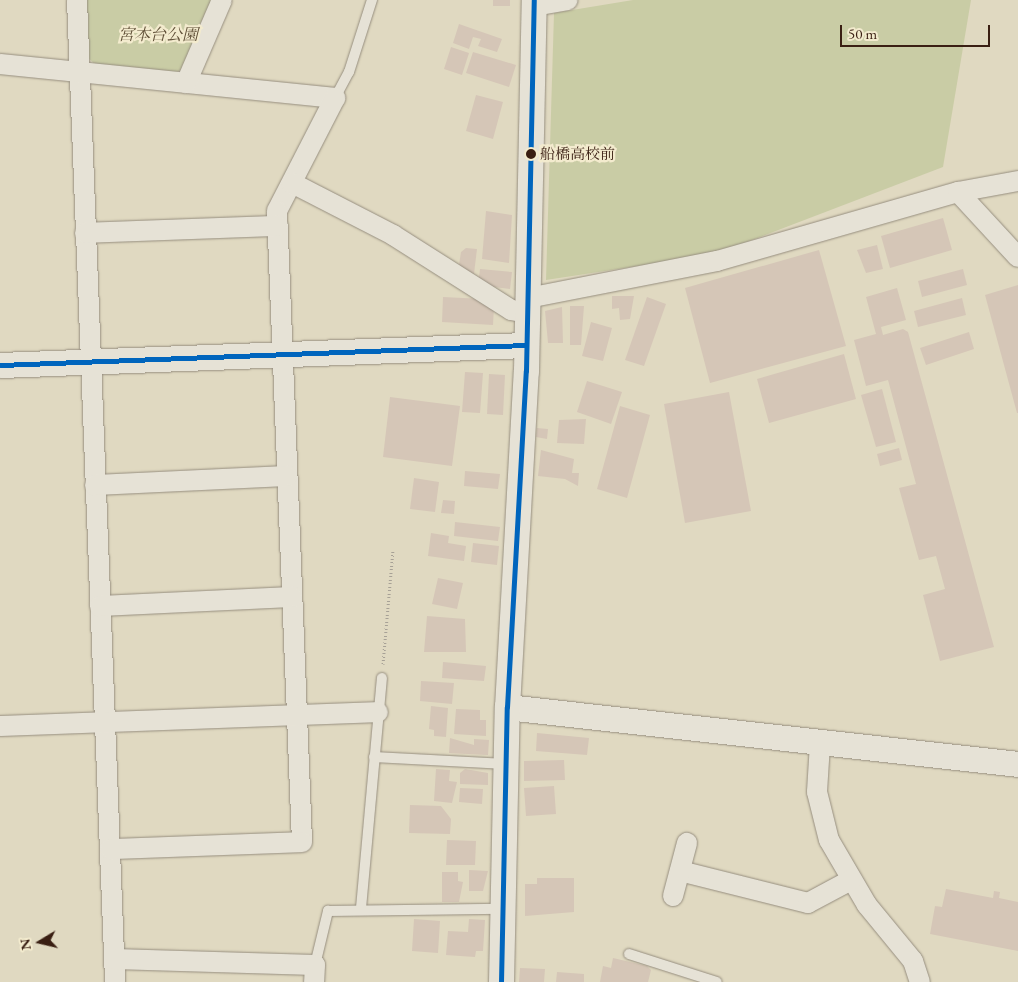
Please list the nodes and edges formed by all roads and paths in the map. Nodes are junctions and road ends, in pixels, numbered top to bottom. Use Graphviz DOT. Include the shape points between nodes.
graph roads {
  1 [pos="77,0"];
  2 [pos="222,0"];
  3 [pos="372,0"];
  4 [pos="567,0"];
  5 [pos="534,3"];
  6 [pos="0,64"];
  7 [pos="79,72"];
  8 [pos="186,82"];
  9 [pos="335,98"];
  10 [pos="1018,181"];
  11 [pos="292,184"];
  12 [pos="958,192"];
  13 [pos="278,226"];
  14 [pos="86,233"];
  15 [pos="1018,257"];
  16 [pos="528,305"];
  17 [pos="526,345"];
  18 [pos="284,356"];
  19 [pos="91,361"];
  20 [pos="0,365"];
  21 [pos="287,476"];
  22 [pos="95,486"];
  23 [pos="393,550"];
  24 [pos="292,597"];
  25 [pos="100,606"];
  26 [pos="382,678"];
  27 [pos="507,707"];
  28 [pos="378,712"];
  29 [pos="297,716"];
  30 [pos="104,722"];
  31 [pos="0,726"];
  32 [pos="820,744"];
  33 [pos="374,757"];
  34 [pos="506,764"];
  35 [pos="1018,764"];
  36 [pos="687,843"];
  37 [pos="110,849"];
  38 [pos="680,870"];
  39 [pos="851,880"];
  40 [pos="674,896"];
  41 [pos="361,908"];
  42 [pos="503,909"];
  43 [pos="629,954"];
  44 [pos="114,959"];
  45 [pos="314,974"];
  46 [pos="115,982"];
  47 [pos="501,982"];
  48 [pos="717,982"];
  49 [pos="920,982"];
  1 -- 7 [label="street"];
  2 -- 8 [label="street"];
  3 -- 9 [label="lane" via="349,72"];
  4 -- 5 [label="street"];
  5 -- 16 [label="street"];
  6 -- 7 [label="street"];
  7 -- 8 [label="street"];
  7 -- 14 [label="street"];
  8 -- 9 [label="street"];
  9 -- 11 [label="street"];
  10 -- 12 [label="street"];
  11 -- 13 [label="street" via="277,211"];
  11 -- 16 [label="street" via="393,235 511,310"];
  12 -- 15 [label="street"];
  12 -- 16 [label="street" via="717,261"];
  13 -- 14 [label="street"];
  13 -- 18 [label="street"];
  14 -- 19 [label="street"];
  16 -- 17 [label="street"];
  17 -- 18 [label="street"];
  17 -- 27 [label="street"];
  18 -- 19 [label="street"];
  18 -- 21 [label="street"];
  19 -- 20 [label="street"];
  19 -- 22 [label="street"];
  21 -- 22 [label="street"];
  21 -- 24 [label="street"];
  22 -- 25 [label="street"];
  23 -- 26 [label="path"];
  24 -- 25 [label="street"];
  24 -- 29 [label="street"];
  25 -- 30 [label="street"];
  26 -- 28 [label="lane"];
  27 -- 32 [label="street"];
  27 -- 34 [label="street"];
  28 -- 29 [label="street"];
  28 -- 33 [label="lane"];
  29 -- 30 [label="street"];
  29 -- 37 [label="street" via="302,842"];
  30 -- 31 [label="street"];
  30 -- 37 [label="street"];
  32 -- 35 [label="street"];
  32 -- 39 [label="street" via="820,815"];
  33 -- 34 [label="lane"];
  33 -- 41 [label="lane"];
  34 -- 42 [label="street"];
  36 -- 38 [label="street"];
  37 -- 44 [label="street"];
  38 -- 39 [label="street" via="808,903"];
  38 -- 40 [label="street"];
  39 -- 49 [label="street" via="913,961"];
  41 -- 42 [label="lane"];
  41 -- 45 [label="lane" via="328,911"];
  42 -- 47 [label="street"];
  43 -- 48 [label="lane"];
  44 -- 45 [label="street"];
  44 -- 46 [label="street"];
}
